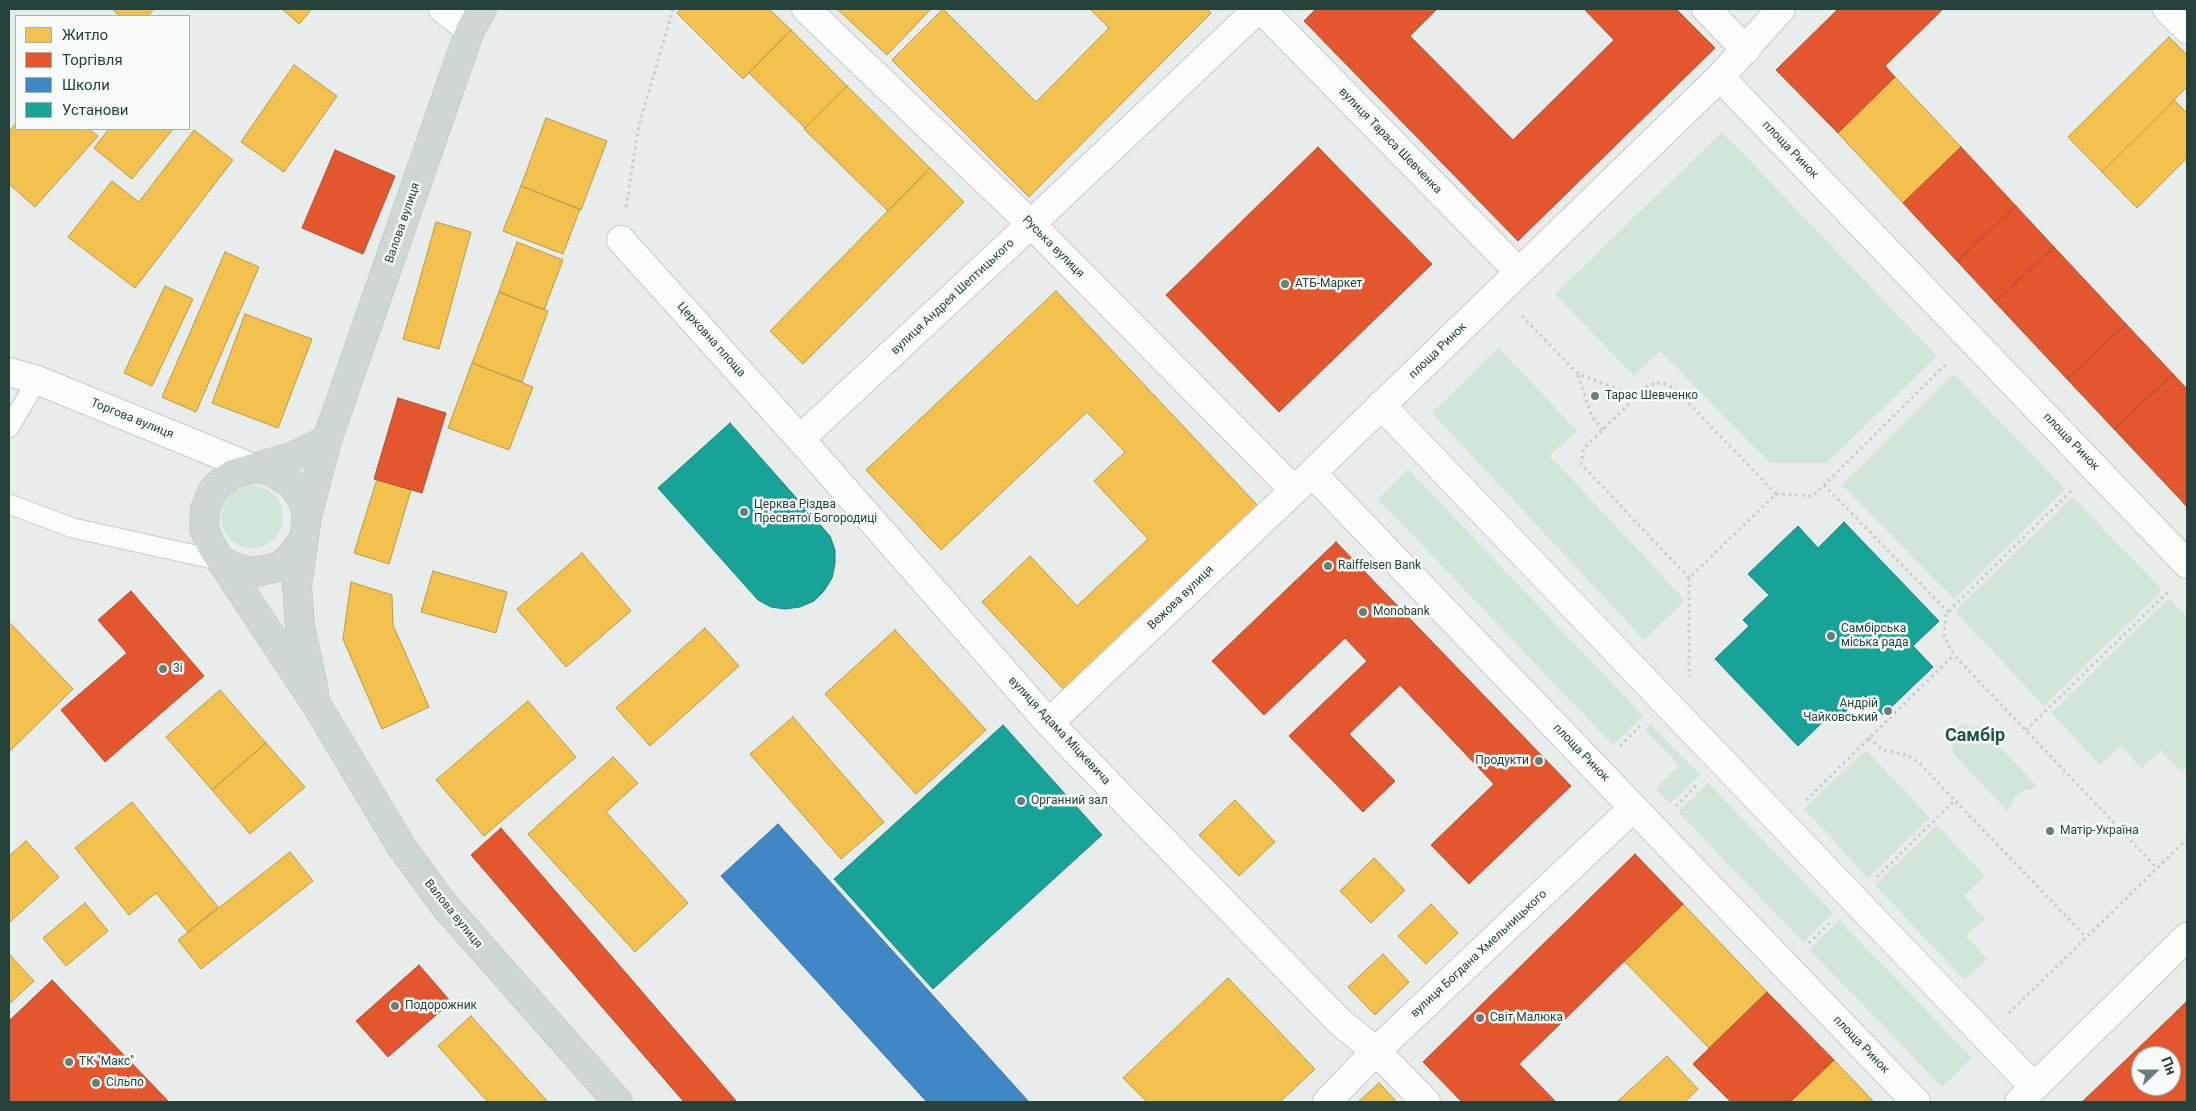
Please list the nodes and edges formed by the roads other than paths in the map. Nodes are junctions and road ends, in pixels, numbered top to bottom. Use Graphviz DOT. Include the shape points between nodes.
graph roads {
  1 [pos="443,9"];
  2 [pos="806,9"];
  3 [pos="1259,9"];
  4 [pos="1706,9"];
  5 [pos="1781,9"];
  6 [pos="2167,9"];
  7 [pos="476,20"];
  8 [pos="2187,29"];
  9 [pos="1746,50"];
  10 [pos="1720,77"];
  11 [pos="1031,224"];
  12 [pos="621,240"];
  13 [pos="1519,272"];
  14 [pos="9,372"];
  15 [pos="37,380"];
  16 [pos="1381,406"];
  17 [pos="9,428"];
  18 [pos="800,439"];
  19 [pos="327,440"];
  20 [pos="253,468"];
  21 [pos="1303,481"];
  22 [pos="9,504"];
  23 [pos="305,527"];
  24 [pos="222,561"];
  25 [pos="2187,564"];
  26 [pos="316,704"];
  27 [pos="1049,723"];
  28 [pos="1633,808"];
  29 [pos="2187,937"];
  30 [pos="1376,1051"];
  31 [pos="2026,1094"];
  32 [pos="618,1102"];
  33 [pos="1327,1102"];
  34 [pos="1426,1102"];
  35 [pos="1916,1102"];
  1 -- 7 [label="street"];
  2 -- 11 [label="street, Руська вулиця"];
  3 -- 11 [label="street, вулиця Андрея Шептицького"];
  3 -- 13 [label="street, вулиця Тараса Шевченка"];
  4 -- 9 [label="street"];
  5 -- 9 [label="street"];
  6 -- 8 [label="street"];
  7 -- 19 [label="main road, Валова вулиця"];
  9 -- 10 [label="street"];
  10 -- 13 [label="street, площа Ринок"];
  10 -- 25 [label="street, площа Ринок"];
  11 -- 18 [label="street, вулиця Андрея Шептицького"];
  11 -- 21 [label="street, Руська вулиця"];
  12 -- 18 [label="street, Церковна площа"];
  13 -- 16 [label="street, площа Ринок"];
  14 -- 15 [label="street, Торгова вулиця"];
  15 -- 17 [label="lane"];
  15 -- 20 [label="street, Торгова вулиця"];
  16 -- 21 [label="street, площа Ринок"];
  16 -- 31 [label="street" via="1985,1035"];
  18 -- 27 [label="street, вулиця Адама Міцкевича"];
  19 -- 20 [label="main road, Валова вулиця" via="292,458"];
  19 -- 23 [label="main road, Валова вулиця"];
  20 -- 23 [label="main road, Валова вулиця" via="269,470 292,484 303,500"];
  20 -- 24 [label="main road, Валова вулиця" via="233,474 220,483 213,490 205,509 204,529"];
  21 -- 27 [label="street, Вежова вулиця"];
  21 -- 28 [label="street, площа Ринок"];
  22 -- 24 [label="lane" via="73,528"];
  23 -- 24 [label="main road, Валова вулиця" via="290,559 278,567 255,572 235,568"];
  23 -- 26 [label="main road, Валова вулиця" via="298,593 300,626"];
  24 -- 26 [label="main road, Валова вулиця"];
  26 -- 32 [label="main road, Валова вулиця" via="401,846 444,905"];
  27 -- 30 [label="street, вулиця Адама Міцкевича" via="1341,1023"];
  28 -- 30 [label="street, вулиця Богдана Хмельницького"];
  28 -- 35 [label="street, площа Ринок"];
  29 -- 31 [label="street"];
  30 -- 33 [label="street, вулиця Богдана Хмельницького"];
  30 -- 34 [label="street, вулиця Адама Міцкевича"];
}
